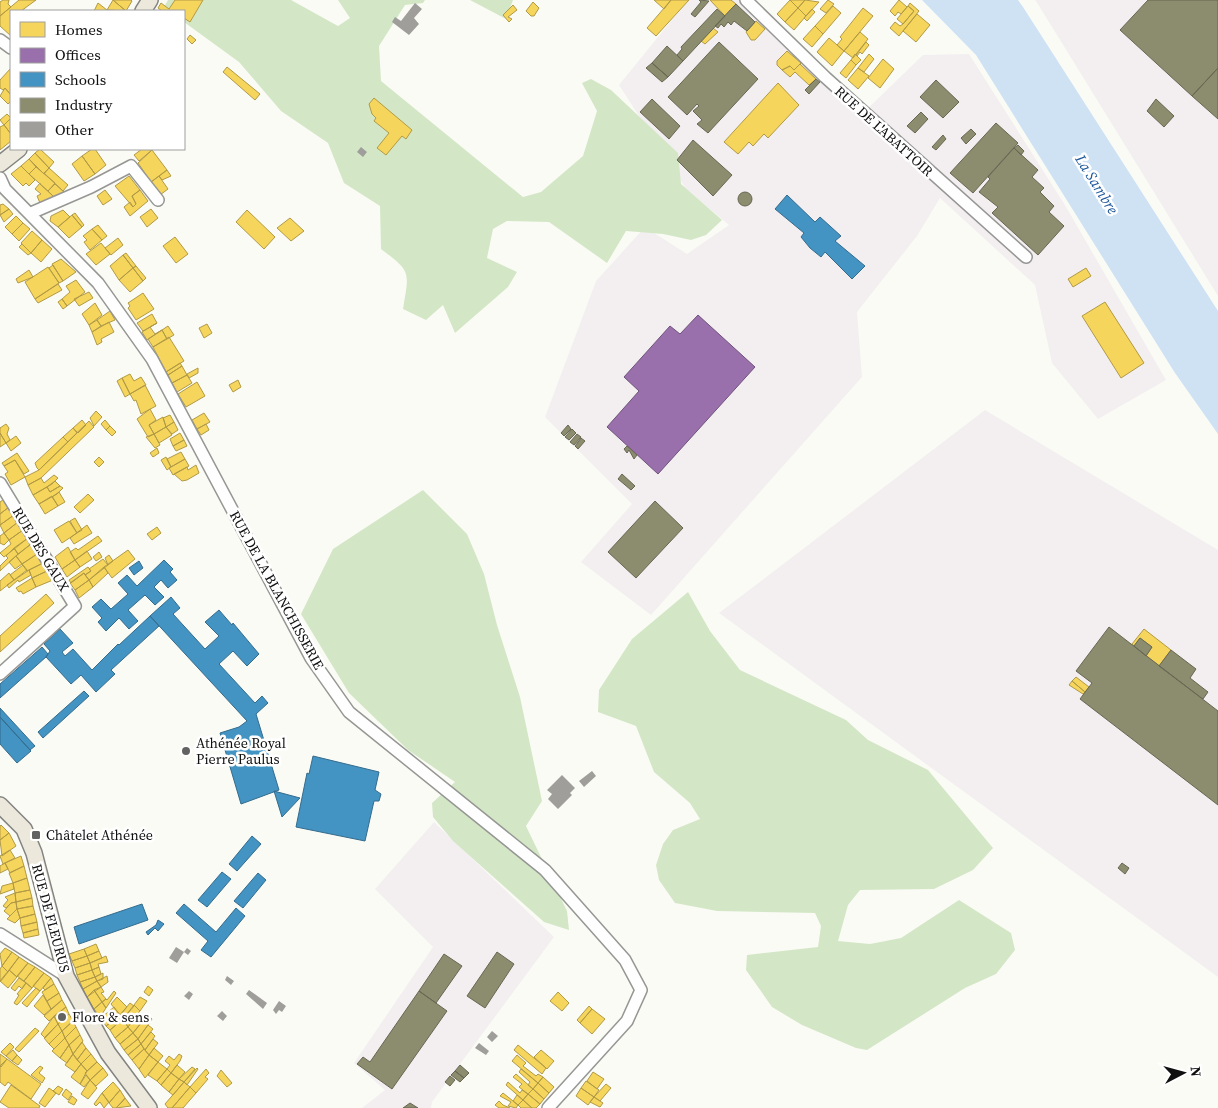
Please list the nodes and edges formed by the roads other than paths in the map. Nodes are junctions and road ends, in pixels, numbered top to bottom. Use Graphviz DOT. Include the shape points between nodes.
graph roads {
  1 [pos="746,0"];
  2 [pos="18,150"];
  3 [pos="0,164"];
  4 [pos="0,178"];
  5 [pos="158,200"];
  6 [pos="30,213"];
  7 [pos="1026,258"];
  8 [pos="0,483"];
  9 [pos="0,674"];
  10 [pos="0,805"];
  11 [pos="0,934"];
  12 [pos="66,976"];
  13 [pos="150,1108"];
  14 [pos="548,1108"];
  1 -- 7 [label="street, RUE DE L'ABATTOIR" via="825,77"];
  2 -- 3 [label="main road"];
  4 -- 6 [label="street, RUE DE LA BLANCHISSERIE" via="5,189"];
  5 -- 6 [label="street" via="131,166"];
  6 -- 14 [label="street, RUE DE LA BLANCHISSERIE" via="98,283 152,358 311,658 349,712 545,870 624,960 641,990 628,1021"];
  8 -- 9 [label="street, RUE DES GAUX" via="75,606"];
  10 -- 12 [label="main road, RUE DE FLEURUS" via="24,829 34,853"];
  11 -- 12 [label="street"];
  12 -- 13 [label="main road, RUE DE FLEURUS" via="108,1053"];
}
